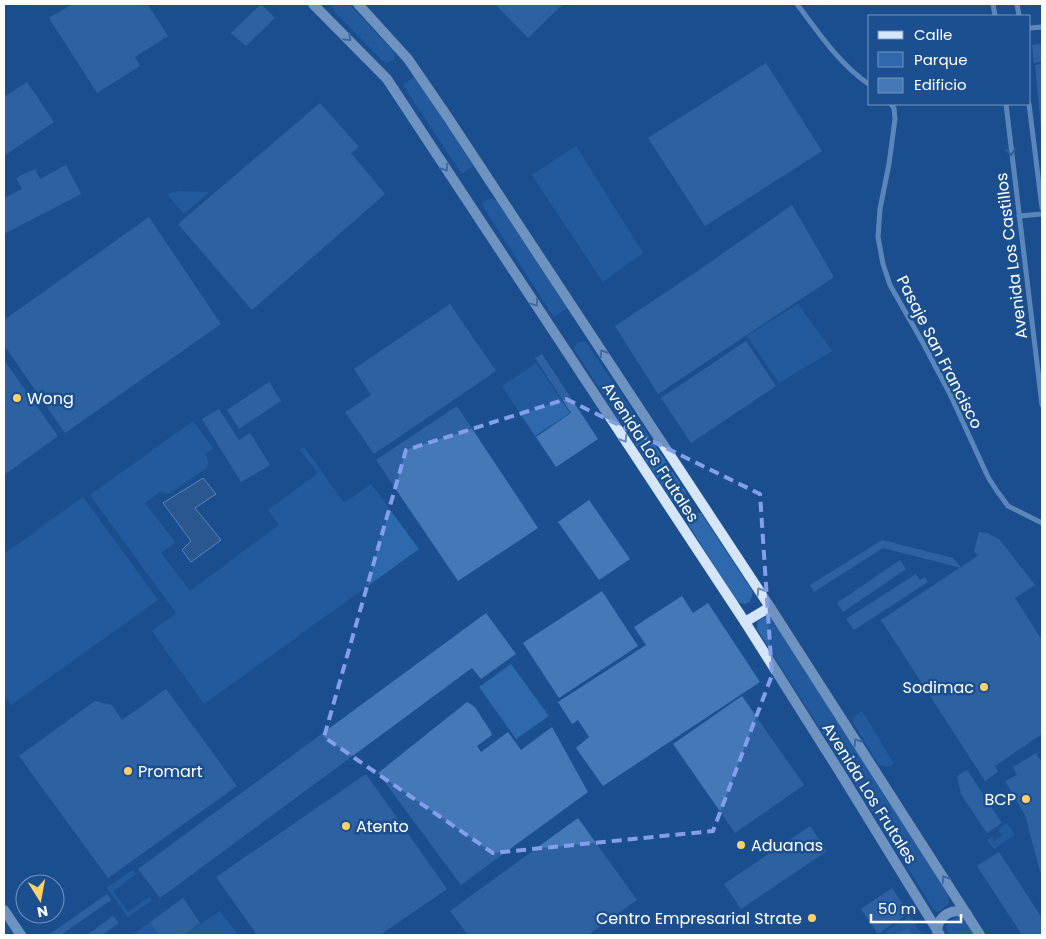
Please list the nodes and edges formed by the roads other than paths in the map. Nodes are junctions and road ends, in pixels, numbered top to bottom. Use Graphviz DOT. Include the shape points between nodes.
graph roads {
  1 [pos="313,4"];
  2 [pos="358,4"];
  3 [pos="797,4"];
  4 [pos="868,84"];
  5 [pos="892,105"];
  6 [pos="1006,105"];
  7 [pos="1030,105"];
  8 [pos="1042,208"];
  9 [pos="1042,214"];
  10 [pos="1019,216"];
  11 [pos="1041,380"];
  12 [pos="1042,405"];
  13 [pos="1042,523"];
  14 [pos="770,607"];
  15 [pos="745,622"];
  16 [pos="4,910"];
  17 [pos="967,914"];
  18 [pos="939,933"];
  19 [pos="21,935"];
  20 [pos="980,935"];
  1 -- 15 [label="main road, Avenida Los Frutales, one-way" via="387,79"];
  14 -- 2 [label="main road, Avenida Los Frutales, one-way" via="442,108 408,59"];
  3 -- 4 [label="street" via="840,60"];
  5 -- 13 [label="street, Pasaje San Francisco" via="895,119 878,237 890,285 950,394 996,491 1008,506"];
  6 -- 10 [label="street, Avenida Los Castillos, one-way"];
  7 -- 8 [label="street"];
  9 -- 10 [label="street"];
  10 -- 11 [label="street, Avenida Los Castillos"];
  11 -- 12 [label="street, Avenida Los Castillos"];
  14 -- 15 [label="main road"];
  17 -- 14 [label="main road, Avenida Los Frutales, one-way"];
  15 -- 18 [label="main road, Avenida Los Frutales"];
  16 -- 19 [label="main road"];
  17 -- 18 [label="main road" via="948,913 940,921"];
  17 -- 20 [label="main road, Avenida Los Frutales"];
}
